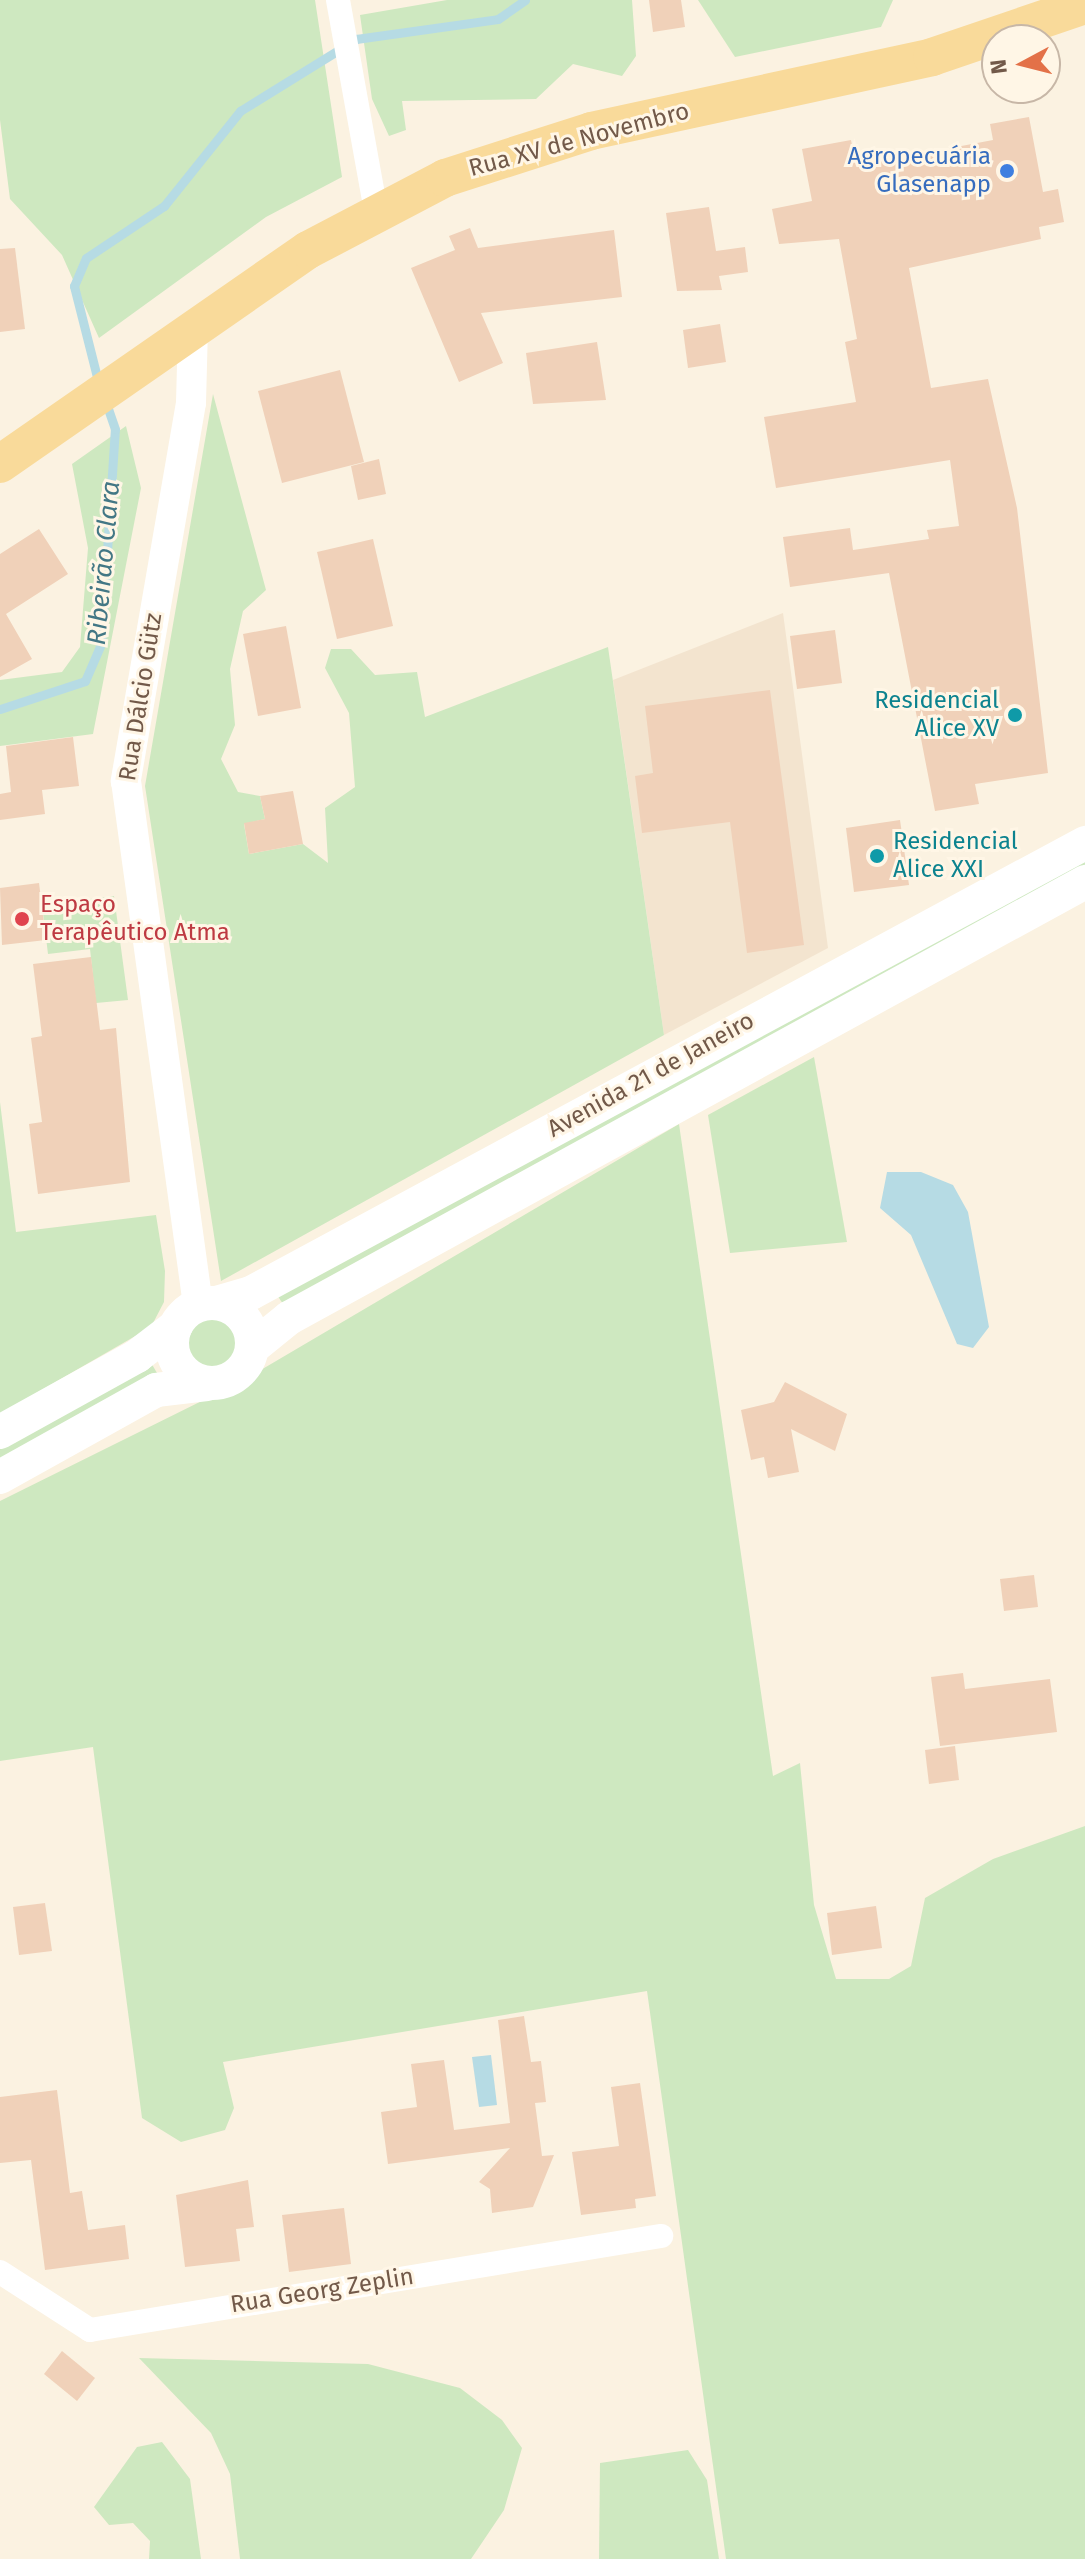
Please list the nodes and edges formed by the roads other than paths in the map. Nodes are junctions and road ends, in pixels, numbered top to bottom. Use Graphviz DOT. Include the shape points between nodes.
graph roads {
  1 [pos="338,0"];
  2 [pos="1085,5"];
  3 [pos="376,211"];
  4 [pos="193,327"];
  5 [pos="0,464"];
  6 [pos="1085,843"];
  7 [pos="1084,889"];
  8 [pos="197,1311"];
  9 [pos="252,1348"];
  10 [pos="207,1384"];
  11 [pos="0,1432"];
  12 [pos="0,1477"];
  13 [pos="661,2236"];
  14 [pos="0,2272"];
  1 -- 3 [label="street"];
  2 -- 3 [label="main road, Rua XV de Novembro" via="932,57 513,153"];
  3 -- 4 [label="main road, Rua XV de Novembro"];
  4 -- 5 [label="main road, Rua XV de Novembro"];
  4 -- 8 [label="street, Rua Dálcio Gütz" via="191,403 126,781"];
  6 -- 8 [label="main road, Avenida 21 de Janeiro" via="251,1293"];
  7 -- 9 [label="main road, Avenida 21 de Janeiro" via="317,1302"];
  8 -- 9 [label="main road" via="247,1323"];
  8 -- 10 [label="main road" via="177,1363"];
  8 -- 11 [label="main road, Avenida 21 de Janeiro" via="137,1356"];
  9 -- 10 [label="main road" via="242,1371"];
  10 -- 12 [label="main road" via="156,1390"];
  13 -- 14 [label="street, Rua Georg Zeplin" via="90,2330"];
}
